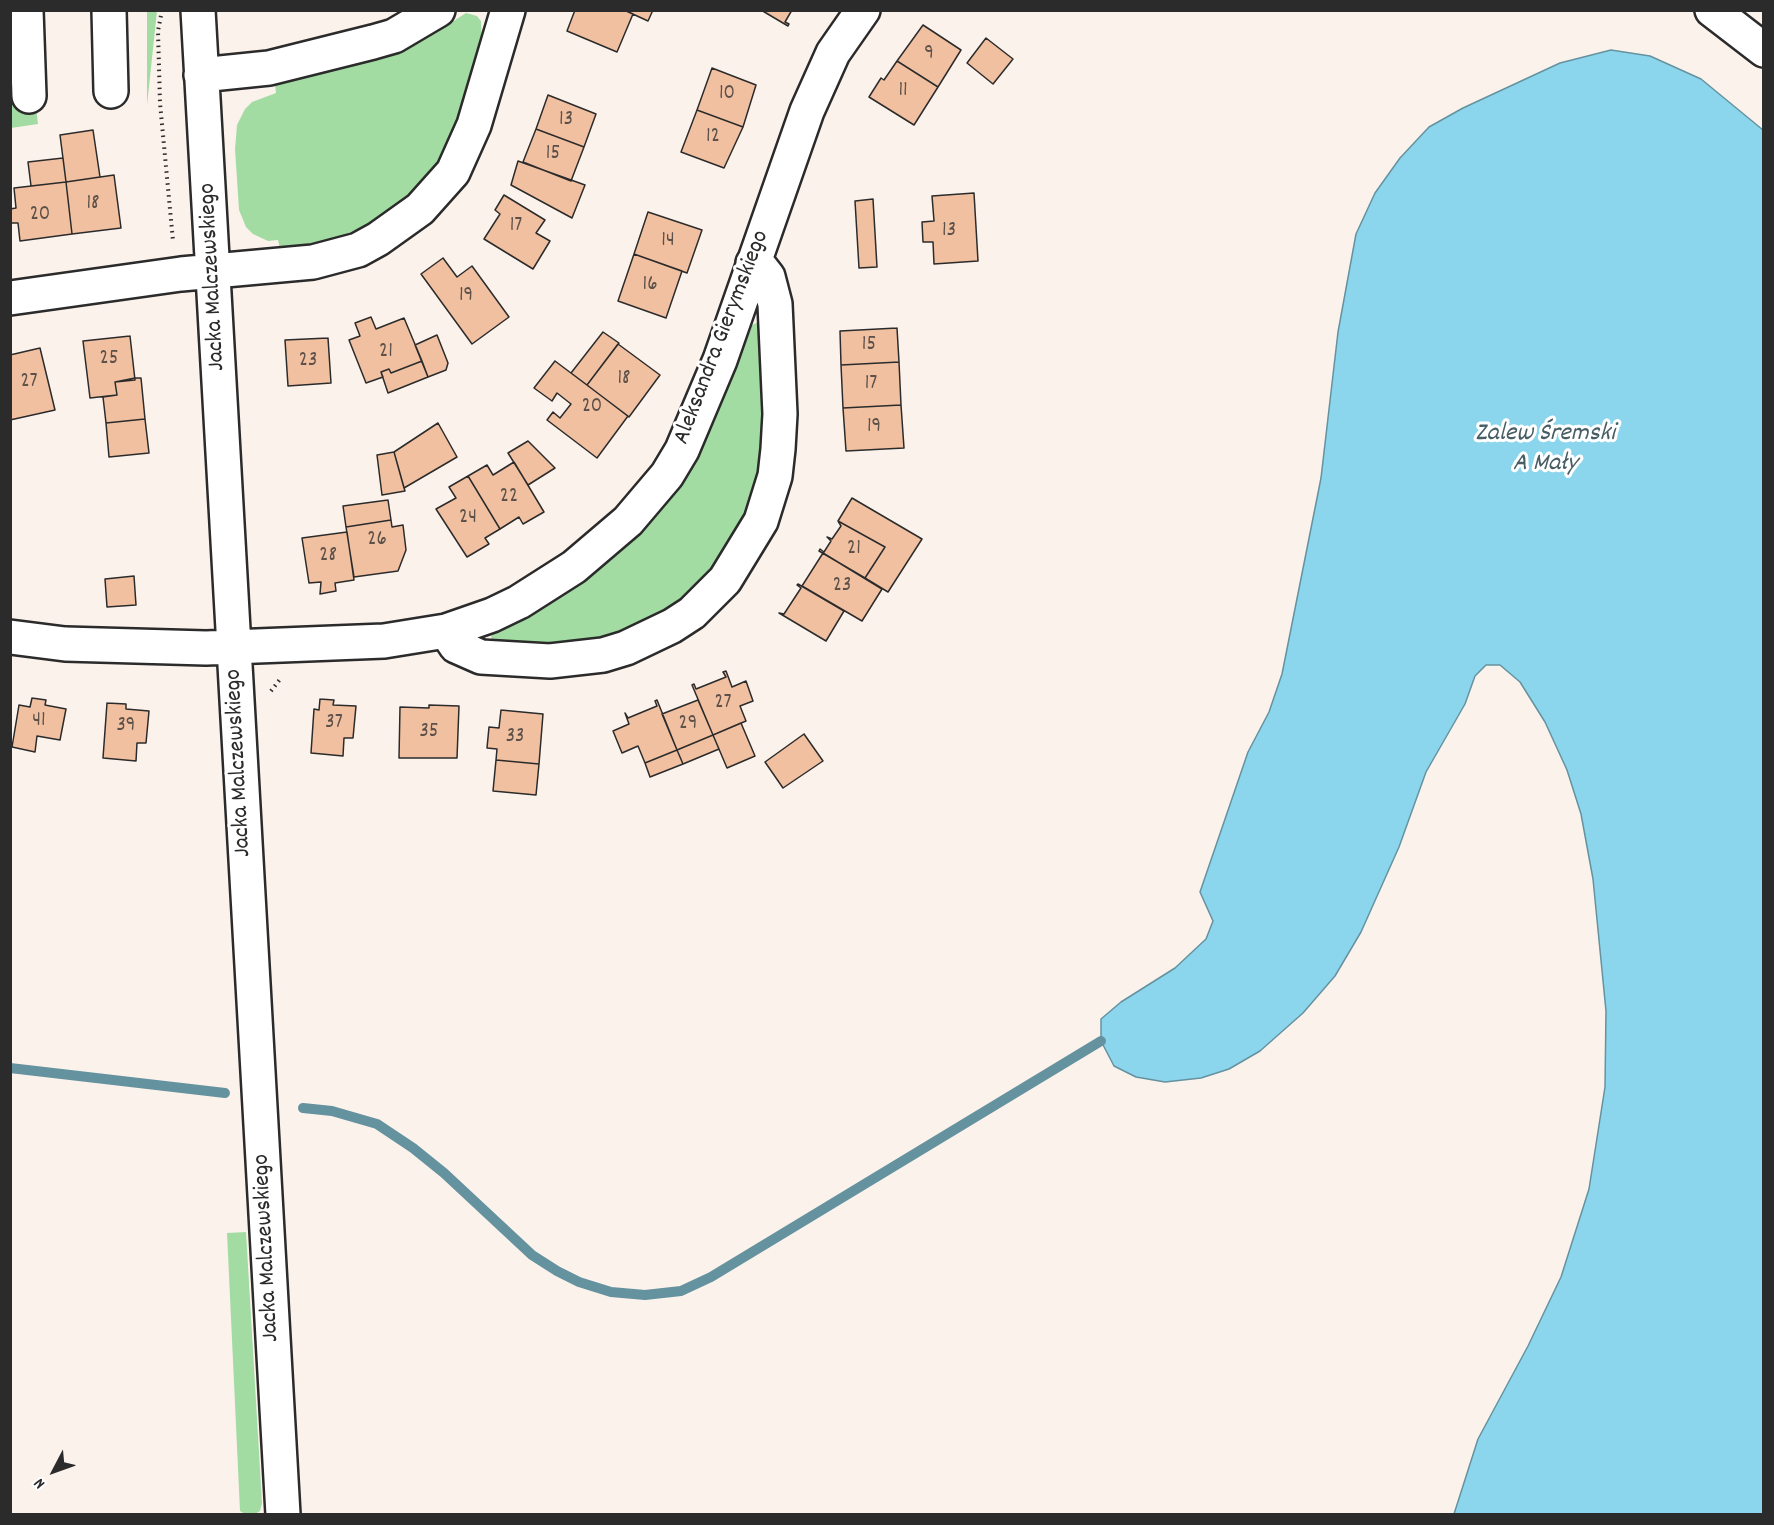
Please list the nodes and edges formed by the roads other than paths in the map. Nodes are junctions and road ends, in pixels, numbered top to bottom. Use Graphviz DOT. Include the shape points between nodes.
graph roads {
  1 [pos="26,10"];
  2 [pos="109,10"];
  3 [pos="198,10"];
  4 [pos="438,10"];
  5 [pos="508,10"];
  6 [pos="863,10"];
  7 [pos="1712,10"];
  8 [pos="1764,50"];
  9 [pos="201,75"];
  10 [pos="111,91"];
  11 [pos="29,96"];
  12 [pos="753,263"];
  13 [pos="214,271"];
  14 [pos="10,298"];
  15 [pos="446,631"];
  16 [pos="10,637"];
  17 [pos="234,647"];
  18 [pos="283,1515"];
  1 -- 11 [label="street"];
  2 -- 10 [label="street"];
  3 -- 9 [label="street, Jacka Malczewskiego"];
  4 -- 9 [label="street" via="394,36 373,42 269,68"];
  5 -- 13 [label="street" via="463,152 439,191 420,209 378,239 335,257 293,265"];
  6 -- 12 [label="street, Aleksandra Gierymskiego" via="819,81"];
  7 -- 8 [label="street"];
  9 -- 13 [label="street, Jacka Malczewskiego"];
  12 -- 15 [label="street, Aleksandra Gierymskiego" via="695,422 667,475 648,499 601,546 547,586 492,615"];
  12 -- 15 [label="street" via="768,277 775,304 778,449 775,476 761,521 725,580 692,613 672,626 603,655 550,661 481,657 456,646"];
  13 -- 14 [label="street"];
  13 -- 17 [label="street, Jacka Malczewskiego"];
  15 -- 17 [label="street, Aleksandra Gierymskiego" via="384,641"];
  16 -- 17 [label="street, Aleksandra Gierymskiego" via="65,644"];
  17 -- 18 [label="street, Jacka Malczewskiego"];
}
